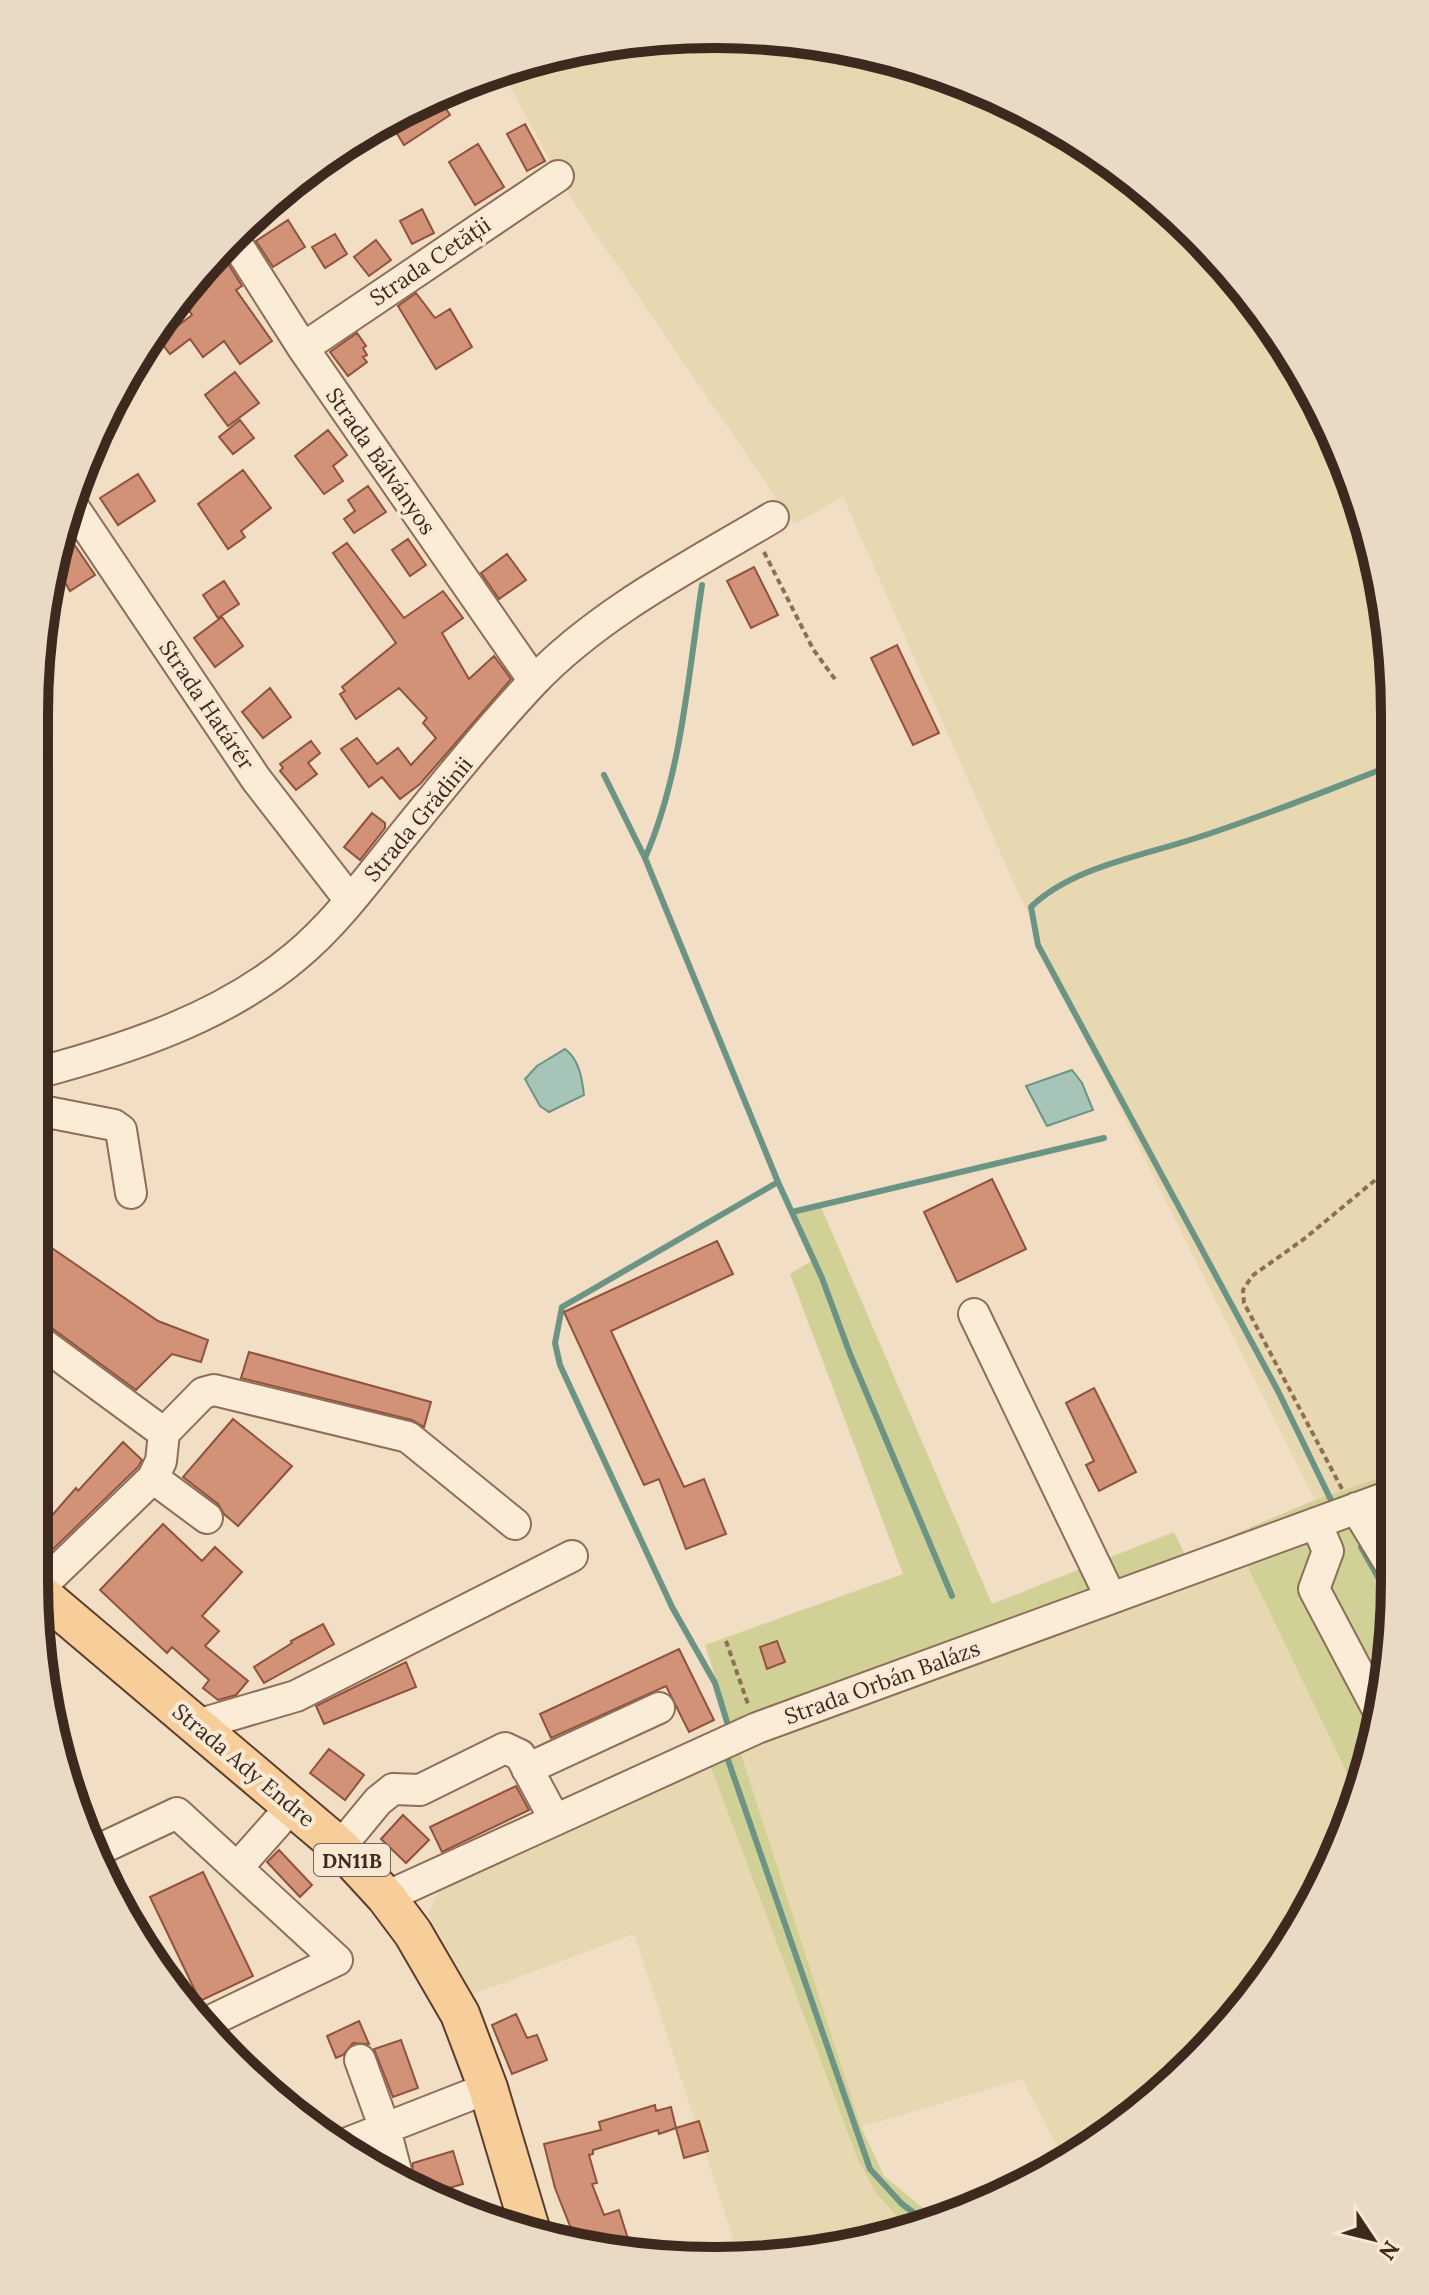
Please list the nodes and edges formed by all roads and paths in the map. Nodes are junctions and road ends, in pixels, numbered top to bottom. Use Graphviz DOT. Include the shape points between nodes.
graph roads {
  1 [pos="558,176"];
  2 [pos="239,247"];
  3 [pos="303,348"];
  4 [pos="79,515"];
  5 [pos="773,517"];
  6 [pos="746,533"];
  7 [pos="534,681"];
  8 [pos="837,682"];
  9 [pos="349,899"];
  10 [pos="48,1070"];
  11 [pos="48,1112"];
  12 [pos="1381,1175"];
  13 [pos="131,1193"];
  14 [pos="974,1314"];
  15 [pos="48,1348"];
  16 [pos="164,1433"];
  17 [pos="153,1478"];
  18 [pos="1381,1499"];
  19 [pos="1354,1508"];
  20 [pos="207,1518"];
  21 [pos="1316,1523"];
  22 [pos="515,1524"];
  23 [pos="1381,1550"];
  24 [pos="572,1556"];
  25 [pos="48,1579"];
  26 [pos="1111,1598"];
  27 [pos="48,1600"];
  28 [pos="726,1641"];
  29 [pos="1370,1696"];
  30 [pos="659,1708"];
  31 [pos="197,1725"];
  32 [pos="757,1728"];
  33 [pos="527,1769"];
  34 [pos="292,1806"];
  35 [pos="555,1820"];
  36 [pos="104,1847"];
  37 [pos="340,1847"];
  38 [pos="237,1868"];
  39 [pos="386,1897"];
  40 [pos="213,2020"];
  41 [pos="360,2060"];
  42 [pos="488,2088"];
  43 [pos="385,2129"];
  44 [pos="353,2141"];
  45 [pos="394,2165"];
  46 [pos="527,2220"];
  1 -- 3 [label="street, Strada Cetății"];
  2 -- 3 [label="street, Strada Bálványos"];
  3 -- 7 [label="street, Strada Bálványos"];
  4 -- 9 [label="street, Strada Határér" via="256,779"];
  5 -- 6 [label="street, Strada Grădinii"];
  6 -- 7 [label="street, Strada Grădinii" via="629,604"];
  6 -- 8 [label="path" via="774,567 813,649"];
  7 -- 9 [label="street, Strada Grădinii"];
  9 -- 10 [label="street, Strada Grădinii" via="295,957 243,992 128,1047"];
  11 -- 13 [label="street" via="121,1130"];
  12 -- 19 [label="path" via="1252,1276 1243,1290 1244,1303"];
  14 -- 26 [label="street"];
  15 -- 16 [label="street"];
  16 -- 17 [label="street"];
  16 -- 22 [label="street" via="203,1393 214,1390 408,1437"];
  17 -- 20 [label="street"];
  17 -- 25 [label="street"];
  18 -- 19 [label="street, Strada Orbán Balázs"];
  19 -- 21 [label="street, Strada Orbán Balázs"];
  19 -- 23 [label="street"];
  21 -- 26 [label="street, Strada Orbán Balázs"];
  21 -- 29 [label="street" via="1328,1551 1314,1589"];
  24 -- 31 [label="street" via="296,1696"];
  26 -- 32 [label="street, Strada Orbán Balázs"];
  27 -- 31 [label="main road, Strada Ady Endre / DN11B"];
  28 -- 32 [label="path"];
  30 -- 33 [label="street"];
  31 -- 34 [label="main road, Strada Ady Endre / DN11B"];
  32 -- 35 [label="street, Strada Orbán Balázs"];
  33 -- 35 [label="street"];
  33 -- 37 [label="street" via="520,1755 505,1748 420,1790 393,1789"];
  34 -- 37 [label="main road, Strada Ady Endre / DN11B"];
  34 -- 38 [label="street"];
  35 -- 39 [label="street, Strada Orbán Balázs"];
  36 -- 38 [label="street" via="177,1813"];
  37 -- 39 [label="main road, Strada Ady Endre / DN11B"];
  38 -- 40 [label="street" via="337,1960"];
  39 -- 42 [label="main road, Strada Ady Endre / DN11B" via="460,2014"];
  41 -- 43 [label="street"];
  42 -- 43 [label="street"];
  42 -- 46 [label="main road, Strada Ady Endre / DN11B"];
  43 -- 44 [label="street"];
  43 -- 45 [label="street"];
}
